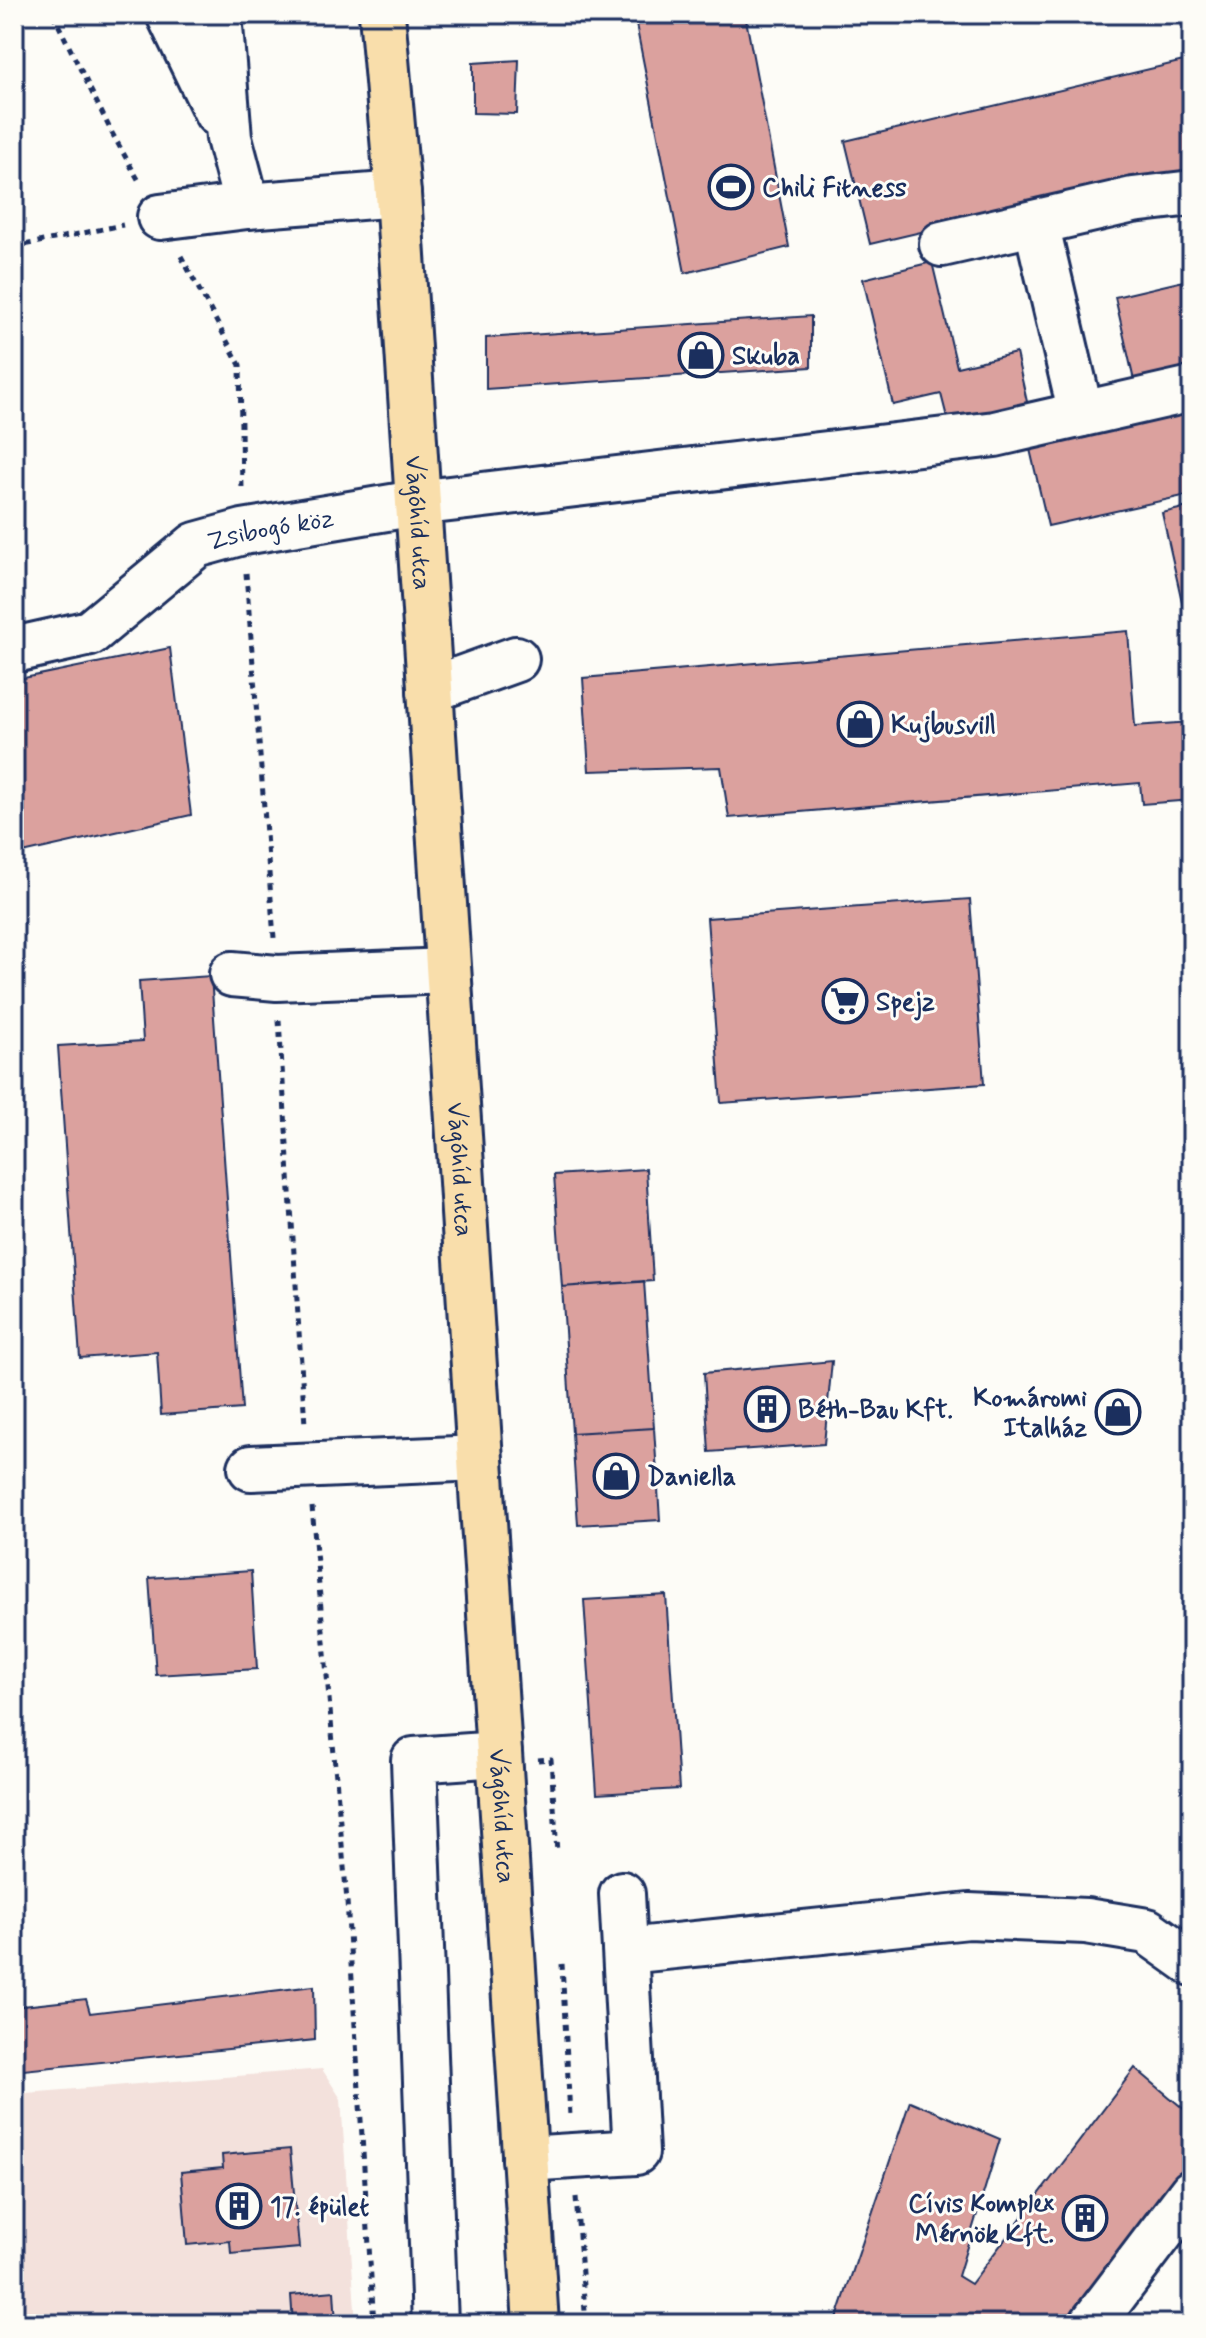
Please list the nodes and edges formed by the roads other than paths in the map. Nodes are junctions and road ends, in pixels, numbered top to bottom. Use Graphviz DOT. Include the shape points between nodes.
graph roads {
  1 [pos="169,14"];
  2 [pos="219,14"];
  3 [pos="382,14"];
  4 [pos="229,138"];
  5 [pos="1192,193"];
  6 [pos="398,194"];
  7 [pos="247,206"];
  8 [pos="160,217"];
  9 [pos="1036,223"];
  10 [pos="942,244"];
  11 [pos="1192,389"];
  12 [pos="1081,414"];
  13 [pos="416,503"];
  14 [pos="14,650"];
  15 [pos="516,659"];
  16 [pos="430,690"];
  17 [pos="447,971"];
  18 [pos="232,974"];
  19 [pos="479,1458"];
  20 [pos="251,1468"];
  21 [pos="499,1754"];
  22 [pos="622,1894"];
  23 [pos="626,1951"];
  24 [pos="1192,1963"];
  25 [pos="525,2159"];
  26 [pos="1192,2192"];
  27 [pos="435,2324"];
  28 [pos="536,2324"];
  29 [pos="1092,2324"];
  1 -- 4 [label="street"];
  2 -- 4 [label="street"];
  3 -- 6 [label="main road, Vágóhíd utca"];
  4 -- 7 [label="street"];
  5 -- 9 [label="street" via="1133,200"];
  6 -- 7 [label="street"];
  6 -- 13 [label="main road, Vágóhíd utca"];
  7 -- 8 [label="street"];
  9 -- 10 [label="street"];
  9 -- 12 [label="street"];
  11 -- 12 [label="street, Zsibogó köz"];
  12 -- 13 [label="street, Zsibogó köz" via="995,434"];
  13 -- 14 [label="street, Zsibogó köz" via="196,545 90,633"];
  13 -- 16 [label="main road, Vágóhíd utca"];
  15 -- 16 [label="street"];
  16 -- 17 [label="main road, Vágóhíd utca"];
  17 -- 18 [label="street" via="277,978"];
  17 -- 19 [label="main road, Vágóhíd utca"];
  19 -- 20 [label="street"];
  19 -- 21 [label="main road, Vágóhíd utca"];
  21 -- 25 [label="main road, Vágóhíd utca"];
  21 -- 27 [label="street" via="414,1760"];
  22 -- 23 [label="street"];
  23 -- 24 [label="street" via="969,1916 1086,1921 1147,1931"];
  23 -- 25 [label="street" via="636,2152"];
  25 -- 28 [label="main road, Vágóhíd utca"];
  26 -- 29 [label="street"];
}
